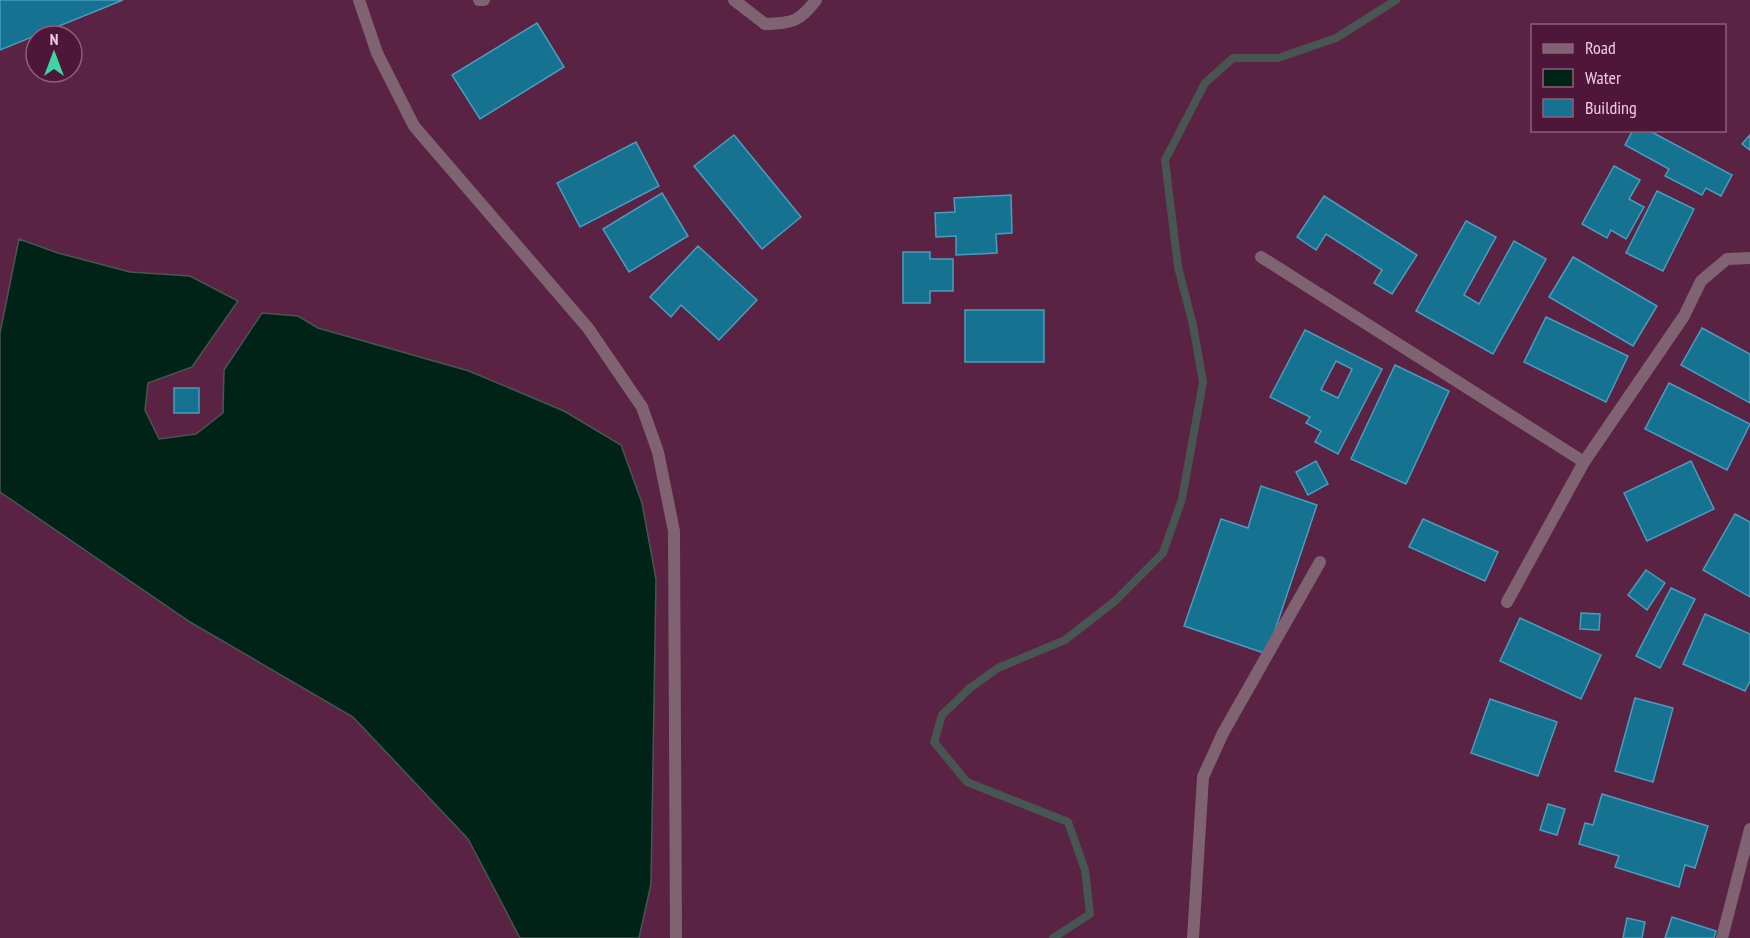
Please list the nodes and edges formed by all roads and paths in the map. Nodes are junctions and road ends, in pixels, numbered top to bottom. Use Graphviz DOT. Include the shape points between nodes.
graph roads {
  1 [pos="359,0"];
  2 [pos="479,0"];
  3 [pos="484,0"];
  4 [pos="734,0"];
  5 [pos="816,0"];
  6 [pos="1261,257"];
  7 [pos="1750,258"];
  8 [pos="1584,462"];
  9 [pos="1320,562"];
  10 [pos="1507,602"];
  11 [pos="1750,829"];
  12 [pos="676,938"];
  13 [pos="1193,938"];
  14 [pos="1722,938"];
  1 -- 12 [label="street" via="377,53 414,126 588,328 642,407 658,452 674,531"];
  2 -- 3 [label="street"];
  4 -- 5 [label="street" via="765,24 790,23 804,16"];
  6 -- 8 [label="street"];
  7 -- 8 [label="street" via="1727,260 1701,281 1684,316"];
  8 -- 10 [label="street"];
  9 -- 13 [label="street" via="1223,733 1203,777"];
  11 -- 14 [label="street"];
}
